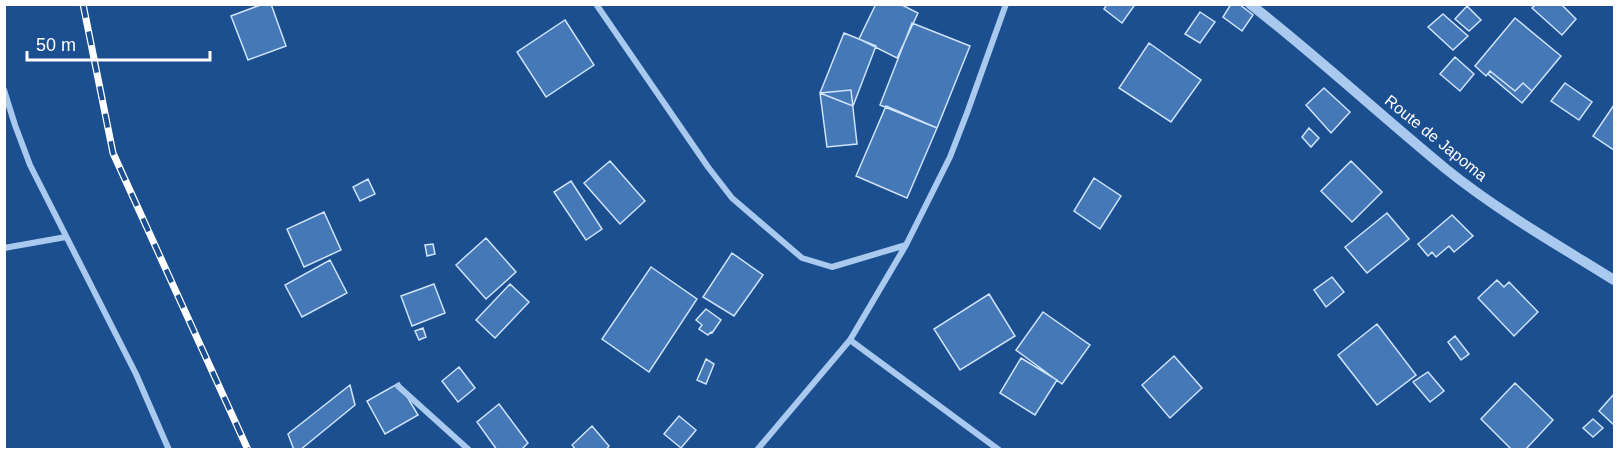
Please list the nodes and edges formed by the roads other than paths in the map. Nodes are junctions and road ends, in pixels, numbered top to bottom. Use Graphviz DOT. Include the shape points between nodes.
graph roads {
  1 [pos="596,4"];
  2 [pos="1006,4"];
  3 [pos="1250,4"];
  4 [pos="4,90"];
  5 [pos="66,237"];
  6 [pos="906,245"];
  7 [pos="4,248"];
  8 [pos="1614,280"];
  9 [pos="850,340"];
  10 [pos="398,386"];
  11 [pos="170,450"];
  12 [pos="469,450"];
  13 [pos="757,450"];
  14 [pos="999,450"];
  1 -- 6 [label="street" via="732,198 802,258 832,267"];
  2 -- 6 [label="street" via="950,157"];
  3 -- 8 [label="street, Route de Japoma" via="1448,170 1499,208"];
  4 -- 5 [label="street" via="30,165"];
  5 -- 7 [label="street"];
  5 -- 11 [label="street" via="146,394"];
  6 -- 9 [label="street"];
  9 -- 13 [label="street"];
  9 -- 14 [label="street"];
  10 -- 12 [label="street"];
}
